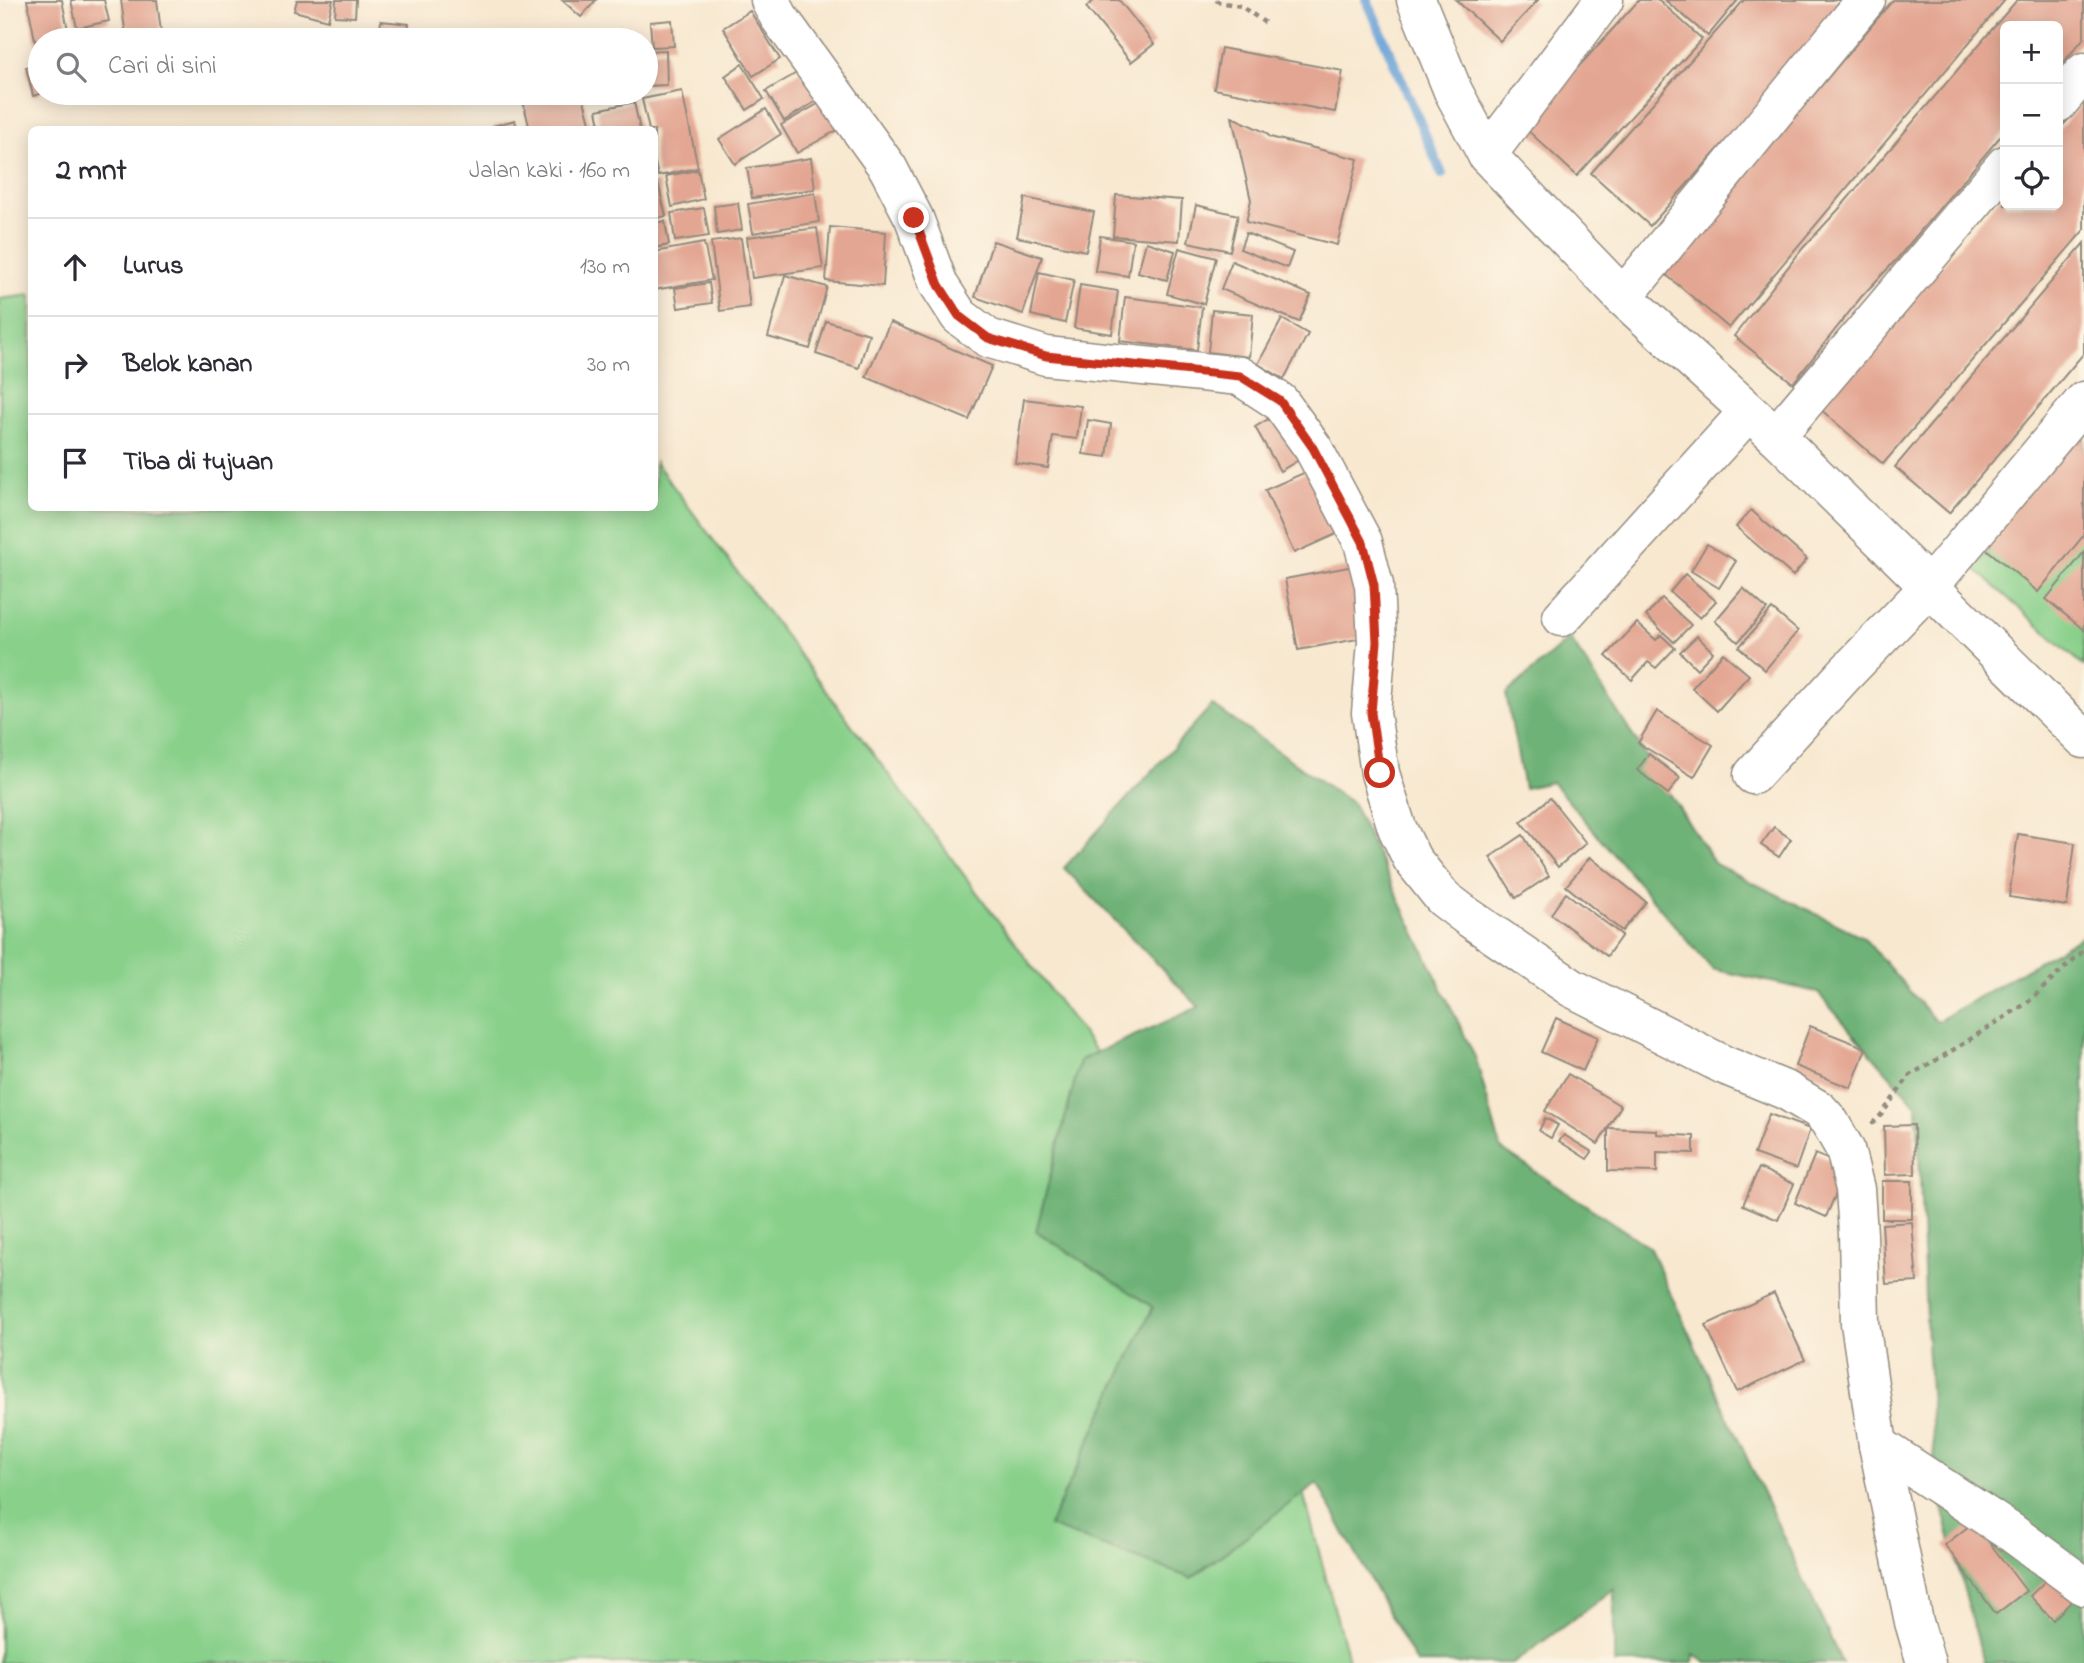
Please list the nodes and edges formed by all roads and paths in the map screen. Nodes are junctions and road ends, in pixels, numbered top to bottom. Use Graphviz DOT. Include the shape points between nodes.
graph roads {
  1 [pos="770,0"];
  2 [pos="1216,0"];
  3 [pos="1416,0"];
  4 [pos="1604,0"];
  5 [pos="1866,0"];
  6 [pos="1268,24"];
  7 [pos="2084,72"];
  8 [pos="2063,97"];
  9 [pos="1487,155"];
  10 [pos="2000,170"];
  11 [pos="1623,297"];
  12 [pos="2084,401"];
  13 [pos="1762,424"];
  14 [pos="1929,587"];
  15 [pos="1562,617"];
  16 [pos="2084,739"];
  17 [pos="1753,775"];
  18 [pos="2084,950"];
  19 [pos="1845,1149"];
  20 [pos="1878,1445"];
  21 [pos="2084,1586"];
  22 [pos="1926,1663"];
  1 -- 19 [label="street" via="888,168 914,218 939,285 959,316 988,338 1046,356 1240,376 1280,401 1313,448 1363,542 1374,585 1377,642 1371,713 1380,773 1412,859 1443,898 1572,988 1819,1110"];
  2 -- 6 [label="path" via="1241,6"];
  3 -- 9 [label="street" via="1453,91"];
  4 -- 9 [label="street"];
  5 -- 11 [label="street"];
  7 -- 8 [label="street"];
  9 -- 11 [label="street"];
  10 -- 13 [label="street"];
  11 -- 13 [label="street"];
  12 -- 14 [label="street"];
  13 -- 14 [label="street"];
  13 -- 15 [label="street"];
  14 -- 16 [label="street"];
  14 -- 17 [label="street"];
  18 -- 19 [label="path" via="2027,1003 1910,1075 1881,1115"];
  19 -- 20 [label="street" via="1855,1189 1860,1323"];
  20 -- 21 [label="street"];
  20 -- 22 [label="street"];
}
